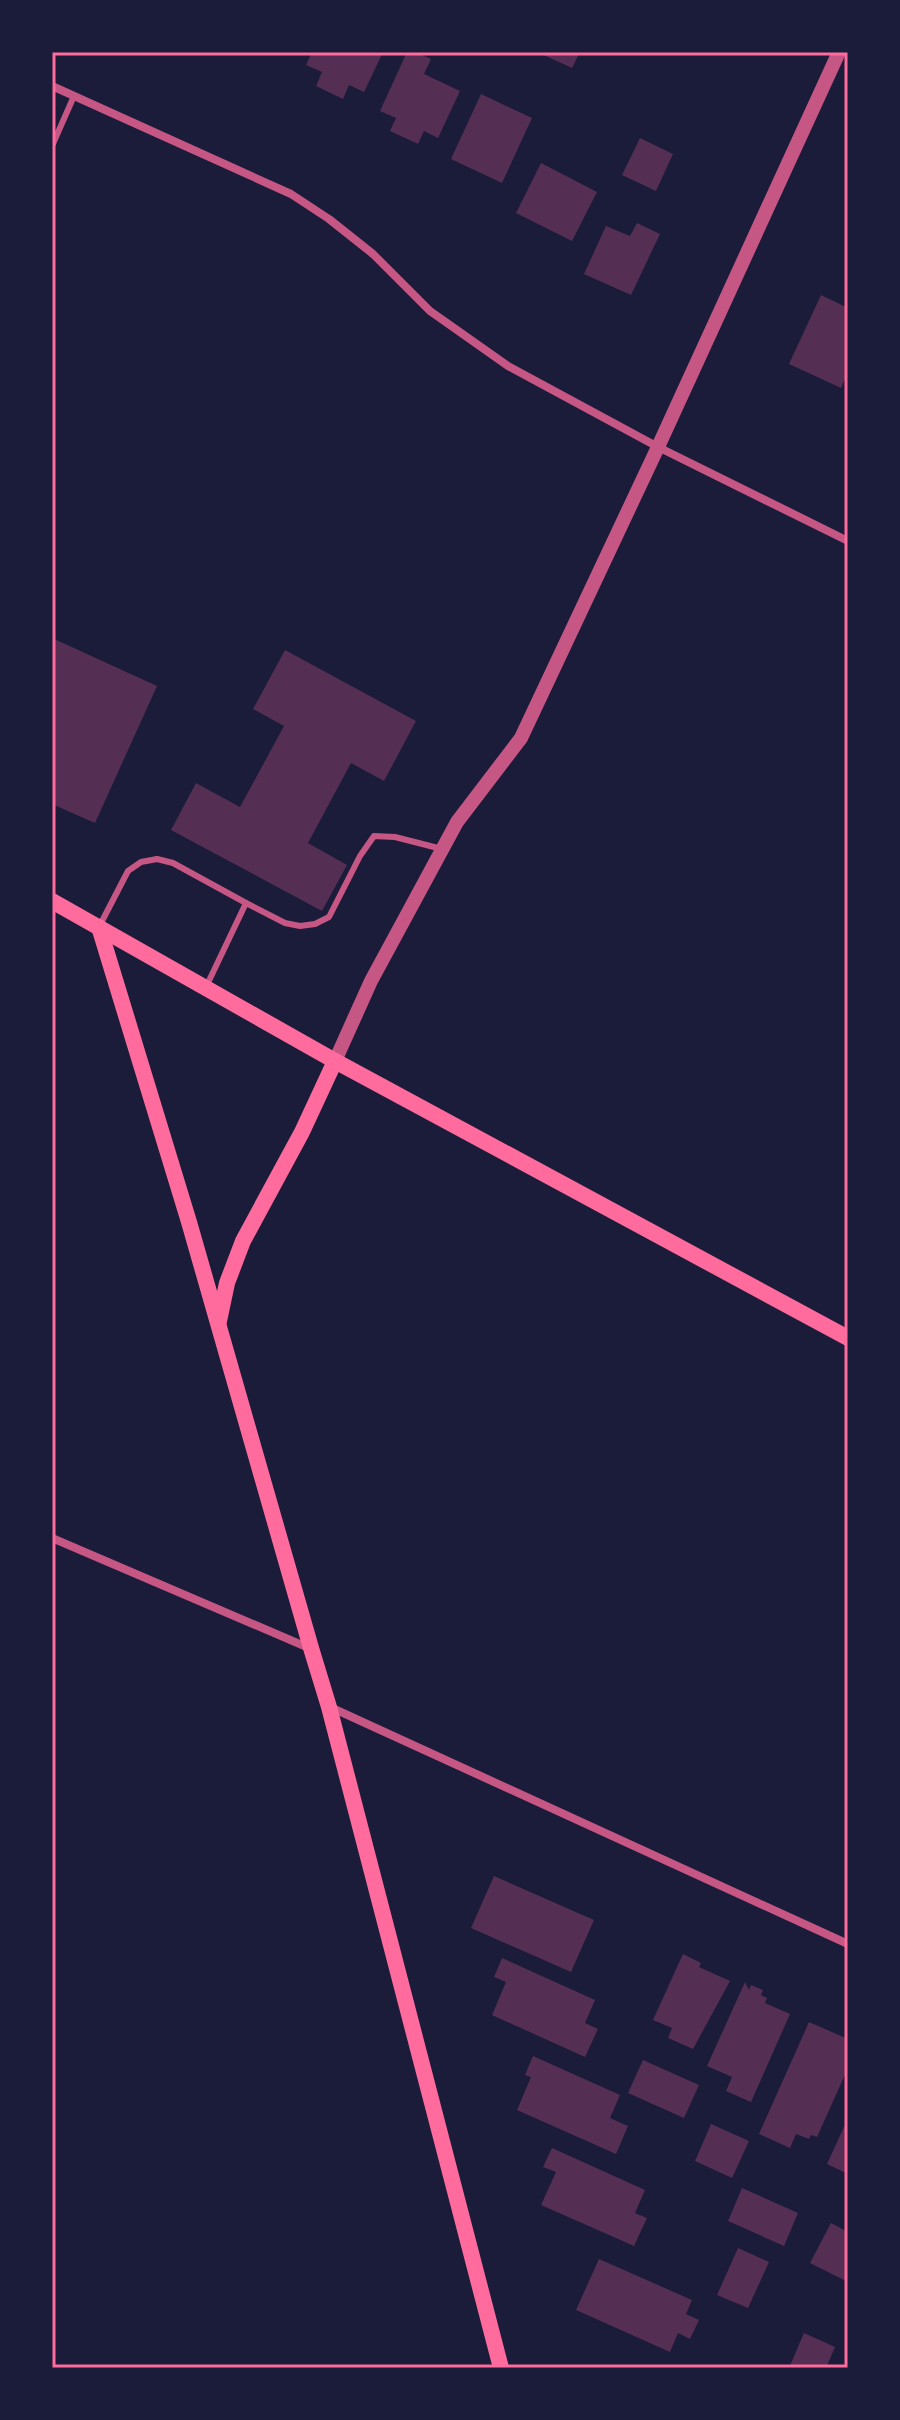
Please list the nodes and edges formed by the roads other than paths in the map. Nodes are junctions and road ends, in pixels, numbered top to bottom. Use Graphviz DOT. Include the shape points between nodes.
graph roads {
  1 [pos="839,52"];
  2 [pos="52,86"];
  3 [pos="74,96"];
  4 [pos="52,146"];
  5 [pos="658,447"];
  6 [pos="848,541"];
  7 [pos="442,849"];
  8 [pos="52,901"];
  9 [pos="246,903"];
  10 [pos="99,927"];
  11 [pos="206,987"];
  12 [pos="335,1061"];
  13 [pos="218,1327"];
  14 [pos="848,1338"];
  15 [pos="52,1538"];
  16 [pos="311,1648"];
  17 [pos="329,1707"];
  18 [pos="848,1944"];
  19 [pos="501,2368"];
  1 -- 5 [label="street"];
  2 -- 3 [label="street"];
  3 -- 4 [label="lane"];
  3 -- 5 [label="street" via="291,194 373,254 430,311 476,345"];
  5 -- 6 [label="street"];
  5 -- 7 [label="street" via="521,738"];
  7 -- 9 [label="lane" via="374,836 329,917 315,924 285,923"];
  7 -- 12 [label="street"];
  8 -- 10 [label="main road"];
  9 -- 10 [label="lane" via="157,859 128,871"];
  9 -- 11 [label="lane"];
  10 -- 11 [label="main road"];
  10 -- 13 [label="main road"];
  11 -- 12 [label="main road"];
  12 -- 13 [label="main road" via="243,1241"];
  12 -- 14 [label="main road"];
  13 -- 16 [label="main road"];
  15 -- 16 [label="street"];
  16 -- 17 [label="main road"];
  17 -- 18 [label="street"];
  17 -- 19 [label="main road"];
}
